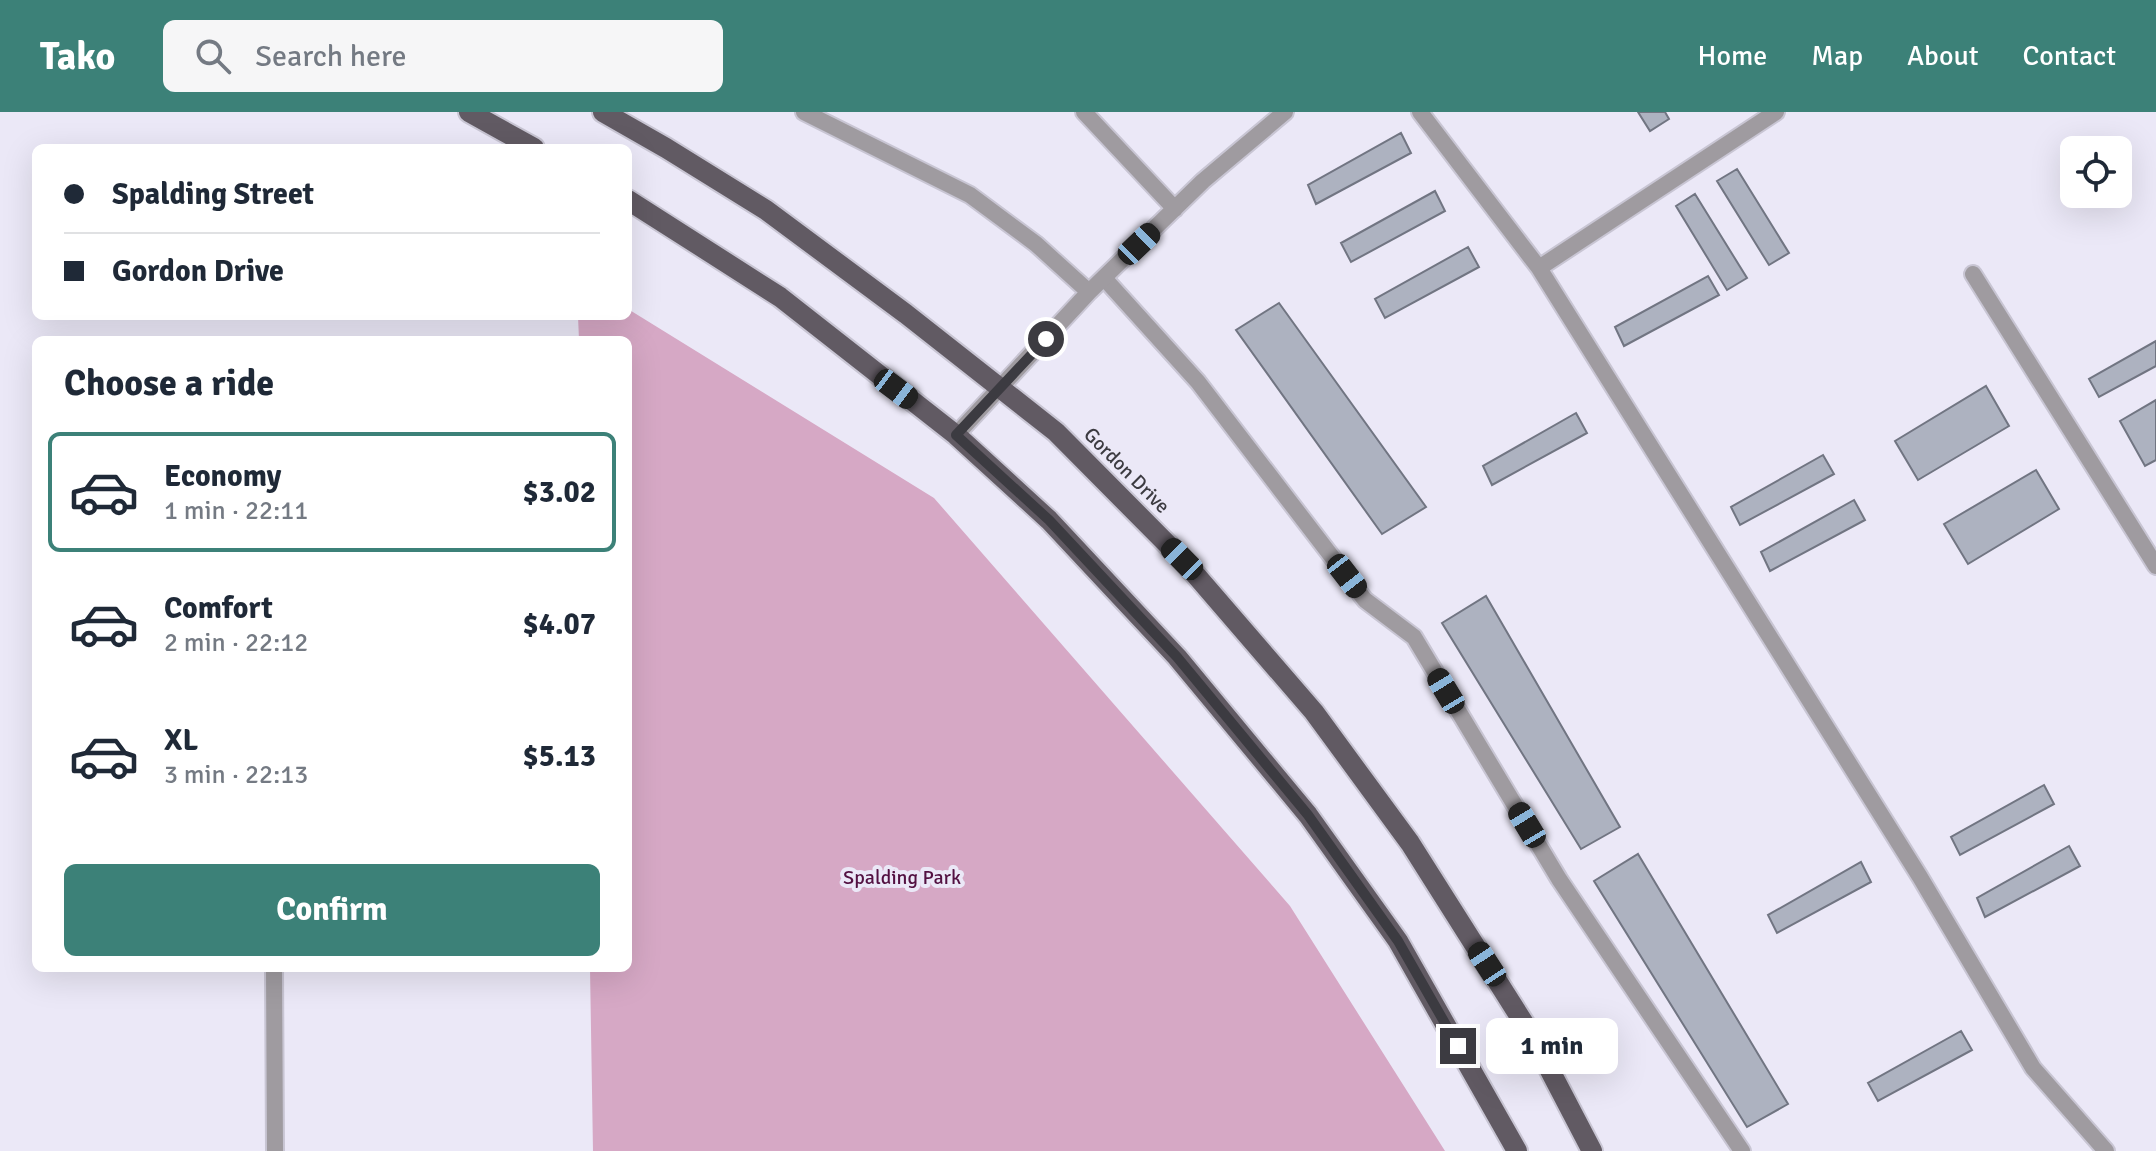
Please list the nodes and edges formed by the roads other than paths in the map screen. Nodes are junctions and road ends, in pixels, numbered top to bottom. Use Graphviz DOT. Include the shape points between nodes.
graph roads {
  1 [pos="469,112"];
  2 [pos="603,112"];
  3 [pos="804,112"];
  4 [pos="1084,112"];
  5 [pos="1285,112"];
  6 [pos="1420,112"];
  7 [pos="1776,112"];
  8 [pos="527,144"];
  9 [pos="632,203"];
  10 [pos="1175,209"];
  11 [pos="1539,268"];
  12 [pos="1973,274"];
  13 [pos="1104,278"];
  14 [pos="1089,292"];
  15 [pos="1000,389"];
  16 [pos="956,435"];
  17 [pos="2156,566"];
  18 [pos="274,972"];
  19 [pos="275,1151"];
  20 [pos="1517,1151"];
  21 [pos="1592,1151"];
  22 [pos="1742,1151"];
  23 [pos="2106,1151"];
  1 -- 8 [label="main road"];
  2 -- 15 [label="main road, Gordon Drive" via="766,210"];
  3 -- 14 [label="street" via="970,195"];
  4 -- 10 [label="street"];
  5 -- 10 [label="street"];
  6 -- 11 [label="street"];
  7 -- 11 [label="street"];
  9 -- 16 [label="main road" via="780,297"];
  10 -- 13 [label="street"];
  11 -- 23 [label="street" via="1920,877 2033,1068"];
  12 -- 17 [label="street"];
  13 -- 14 [label="street"];
  13 -- 22 [label="street" via="1198,382 1365,600 1414,637 1559,879"];
  14 -- 15 [label="street"];
  15 -- 16 [label="street"];
  15 -- 21 [label="main road, Gordon Drive" via="1056,432 1182,559 1314,712 1427,869 1532,1036"];
  16 -- 20 [label="main road" via="1049,520 1177,657 1308,815 1398,941"];
  18 -- 19 [label="street"];
}
